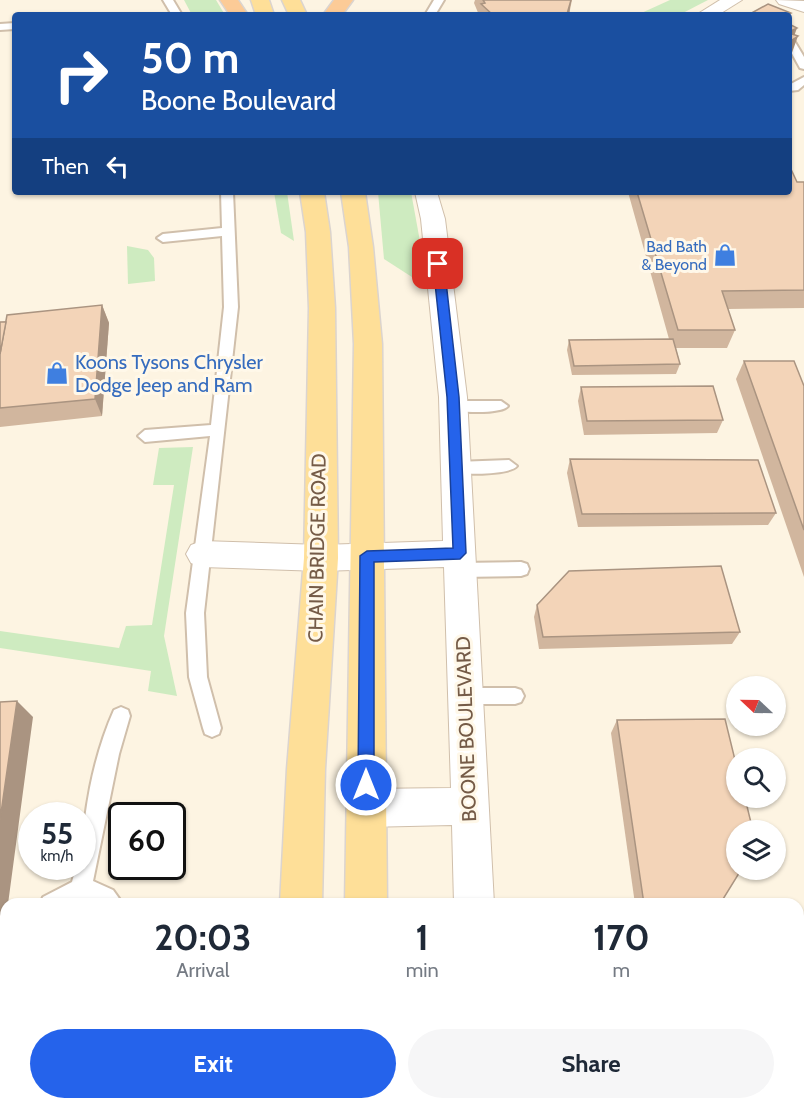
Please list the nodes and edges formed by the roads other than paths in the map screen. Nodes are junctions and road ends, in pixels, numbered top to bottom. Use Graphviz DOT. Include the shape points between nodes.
graph roads {
  1 [pos="344,0"];
  2 [pos="733,0"];
  3 [pos="785,0"];
  4 [pos="804,7"];
  5 [pos="334,12"];
  6 [pos="713,12"];
  7 [pos="792,44"];
  8 [pos="804,66"];
  9 [pos="227,195"];
  10 [pos="312,195"];
  11 [pos="353,195"];
  12 [pos="427,195"];
  13 [pos="230,231"];
  14 [pos="163,238"];
  15 [pos="454,406"];
  16 [pos="501,406"];
  17 [pos="218,430"];
  18 [pos="144,436"];
  19 [pos="509,466"];
  20 [pos="456,468"];
  21 [pos="202,554"];
  22 [pos="367,556"];
  23 [pos="321,558"];
  24 [pos="460,562"];
  25 [pos="521,568"];
  26 [pos="465,696"];
  27 [pos="514,696"];
  28 [pos="121,716"];
  29 [pos="212,728"];
  30 [pos="470,806"];
  31 [pos="366,808"];
  32 [pos="81,891"];
  33 [pos="60,898"];
  34 [pos="104,898"];
  35 [pos="301,898"];
  36 [pos="366,898"];
  37 [pos="474,898"];
  1 -- 5 [label="highway"];
  2 -- 6 [label="street"];
  3 -- 4 [label="street"];
  7 -- 8 [label="lane"];
  9 -- 13 [label="lane"];
  10 -- 23 [label="main road, CHAIN BRIDGE ROAD" via="321,308"];
  11 -- 22 [label="main road" via="368,344"];
  12 -- 15 [label="street, BOONE BOULEVARD" via="433,219"];
  13 -- 14 [label="lane"];
  13 -- 17 [label="lane" via="231,307"];
  15 -- 16 [label="lane"];
  15 -- 20 [label="street, BOONE BOULEVARD"];
  17 -- 18 [label="lane"];
  17 -- 21 [label="lane"];
  19 -- 20 [label="lane"];
  20 -- 24 [label="street, BOONE BOULEVARD"];
  21 -- 23 [label="street"];
  21 -- 29 [label="lane" via="195,613 198,677"];
  22 -- 23 [label="street"];
  22 -- 24 [label="street"];
  22 -- 31 [label="main road"];
  23 -- 35 [label="main road, CHAIN BRIDGE ROAD"];
  24 -- 25 [label="lane"];
  24 -- 26 [label="street, BOONE BOULEVARD"];
  26 -- 27 [label="lane"];
  26 -- 30 [label="street, BOONE BOULEVARD"];
  28 -- 32 [label="lane" via="109,754"];
  30 -- 31 [label="street"];
  30 -- 37 [label="street, BOONE BOULEVARD"];
  31 -- 36 [label="main road"];
  32 -- 33 [label="lane"];
  32 -- 34 [label="lane" via="96,892"];
}
